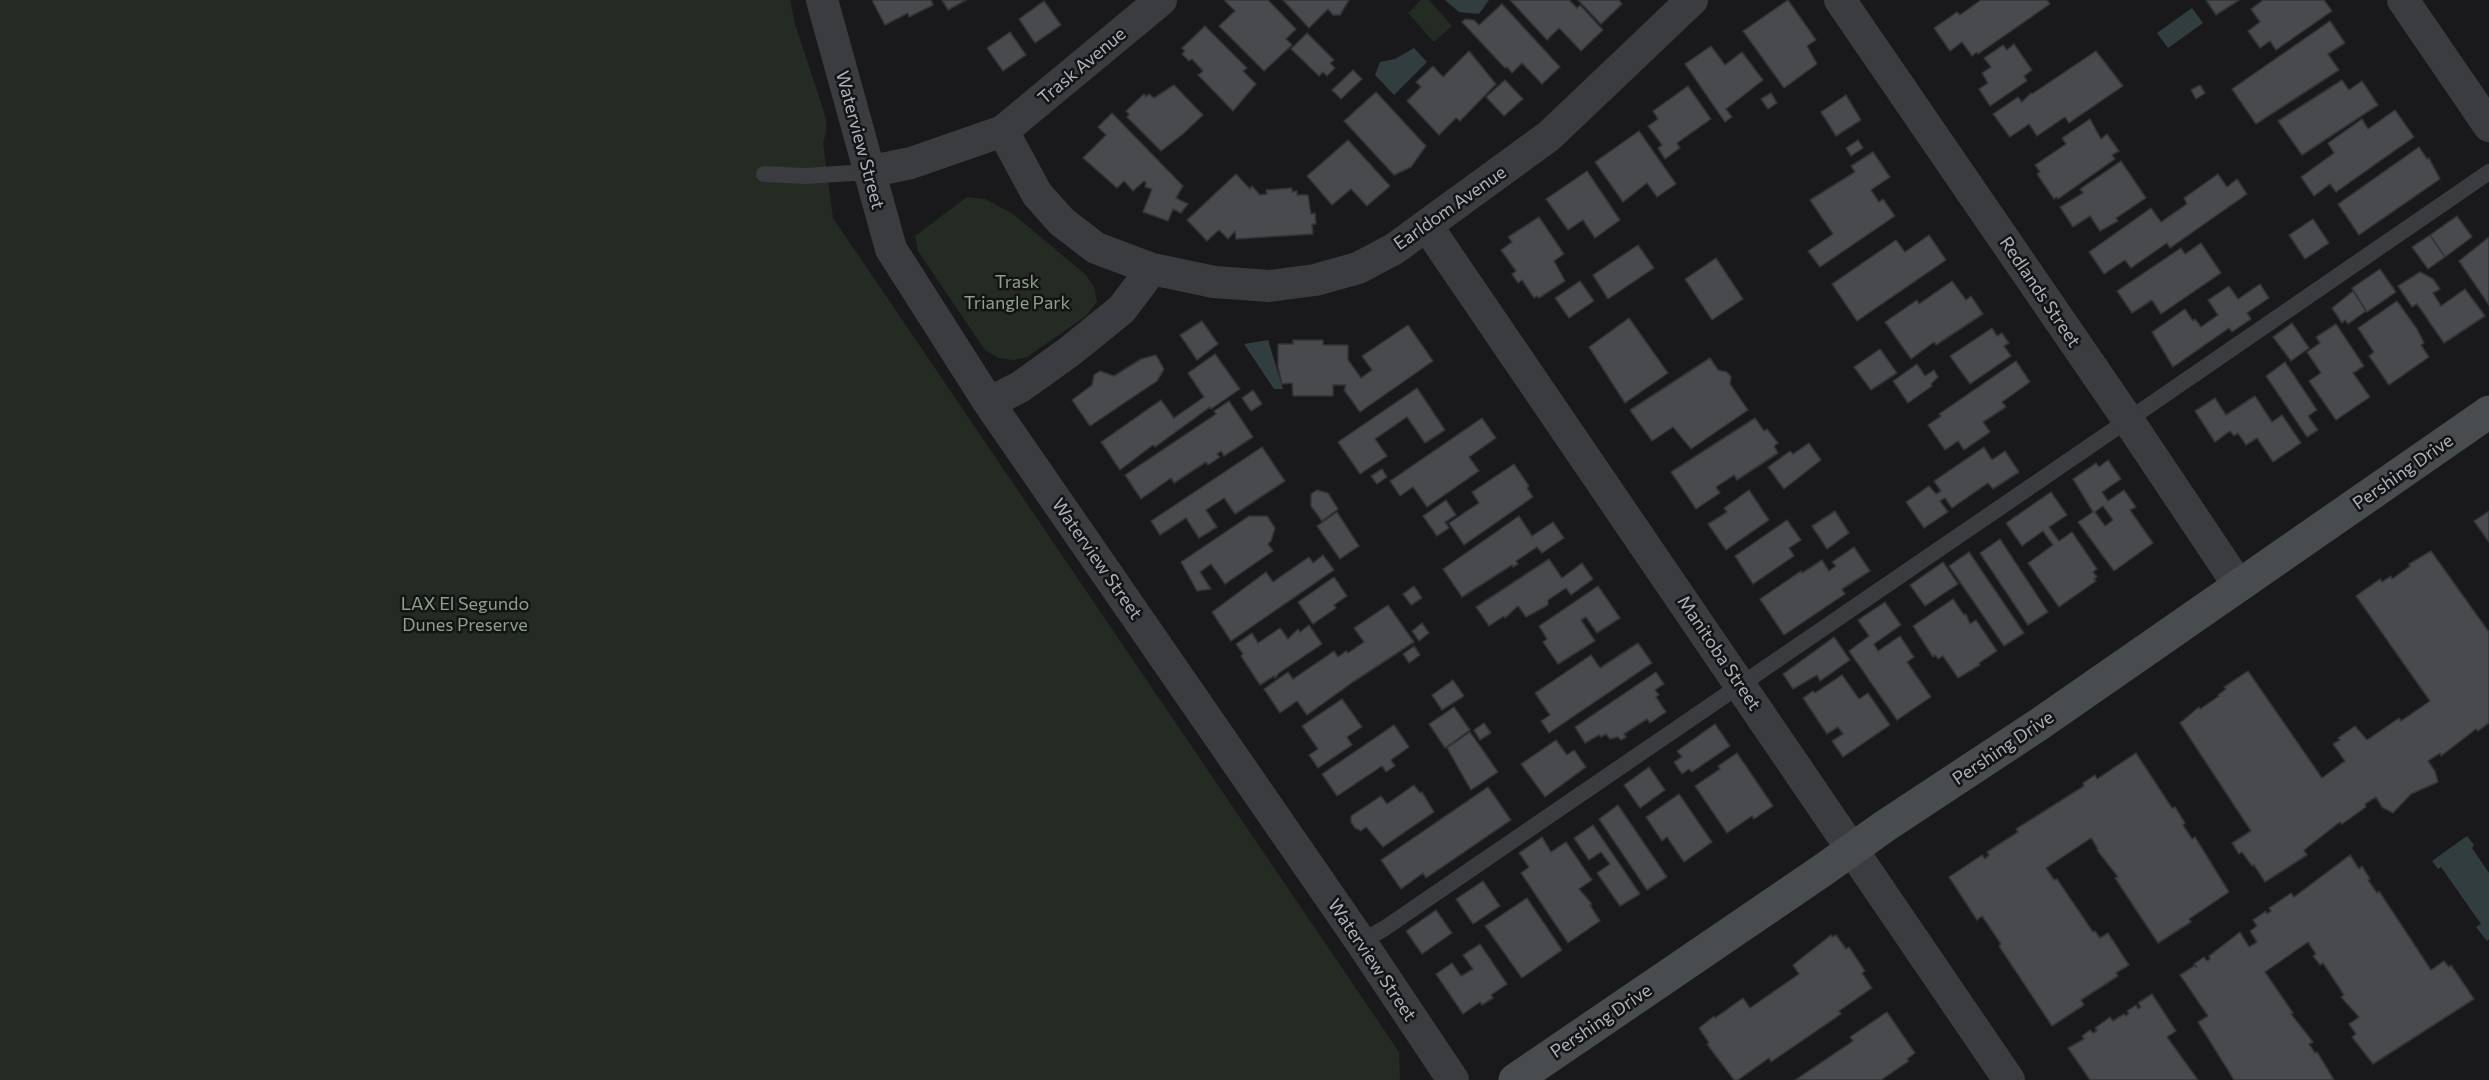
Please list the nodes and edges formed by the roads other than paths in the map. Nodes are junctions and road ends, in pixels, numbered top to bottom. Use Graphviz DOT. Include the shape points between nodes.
graph roads {
  1 [pos="822,0"];
  2 [pos="1161,0"];
  3 [pos="1692,0"];
  4 [pos="1840,0"];
  5 [pos="2403,0"];
  6 [pos="2489,126"];
  7 [pos="1003,131"];
  8 [pos="868,172"];
  9 [pos="2489,172"];
  10 [pos="764,174"];
  11 [pos="1427,226"];
  12 [pos="1152,269"];
  13 [pos="989,403"];
  14 [pos="2489,412"];
  15 [pos="2128,420"];
  16 [pos="2239,586"];
  17 [pos="1740,684"];
  18 [pos="1851,850"];
  19 [pos="1361,942"];
  20 [pos="1453,1080"];
  21 [pos="1515,1080"];
  22 [pos="2009,1080"];
  1 -- 8 [label="street, Waterview Street"];
  2 -- 7 [label="street, Trask Avenue"];
  3 -- 11 [label="street, Earldom Avenue" via="1549,136"];
  4 -- 15 [label="street, Redlands Street"];
  5 -- 6 [label="street"];
  7 -- 8 [label="street" via="911,164"];
  7 -- 12 [label="street, Earldom Avenue" via="1037,194 1062,222 1096,248"];
  8 -- 10 [label="lane"];
  8 -- 13 [label="street, Waterview Street" via="891,249"];
  9 -- 15 [label="lane"];
  11 -- 12 [label="street, Earldom Avenue" via="1358,268 1315,280 1269,286 1214,282"];
  11 -- 17 [label="street, Manitoba Street"];
  12 -- 13 [label="street" via="1122,309 1104,324 1020,387"];
  13 -- 19 [label="street, Waterview Street"];
  14 -- 16 [label="main road, Pershing Drive"];
  15 -- 16 [label="street, Redlands Street"];
  15 -- 17 [label="lane"];
  16 -- 18 [label="main road, Pershing Drive"];
  17 -- 18 [label="street, Manitoba Street"];
  17 -- 19 [label="lane"];
  18 -- 21 [label="main road, Pershing Drive"];
  18 -- 22 [label="street, Manitoba Street"];
  19 -- 20 [label="street, Waterview Street"];
}
